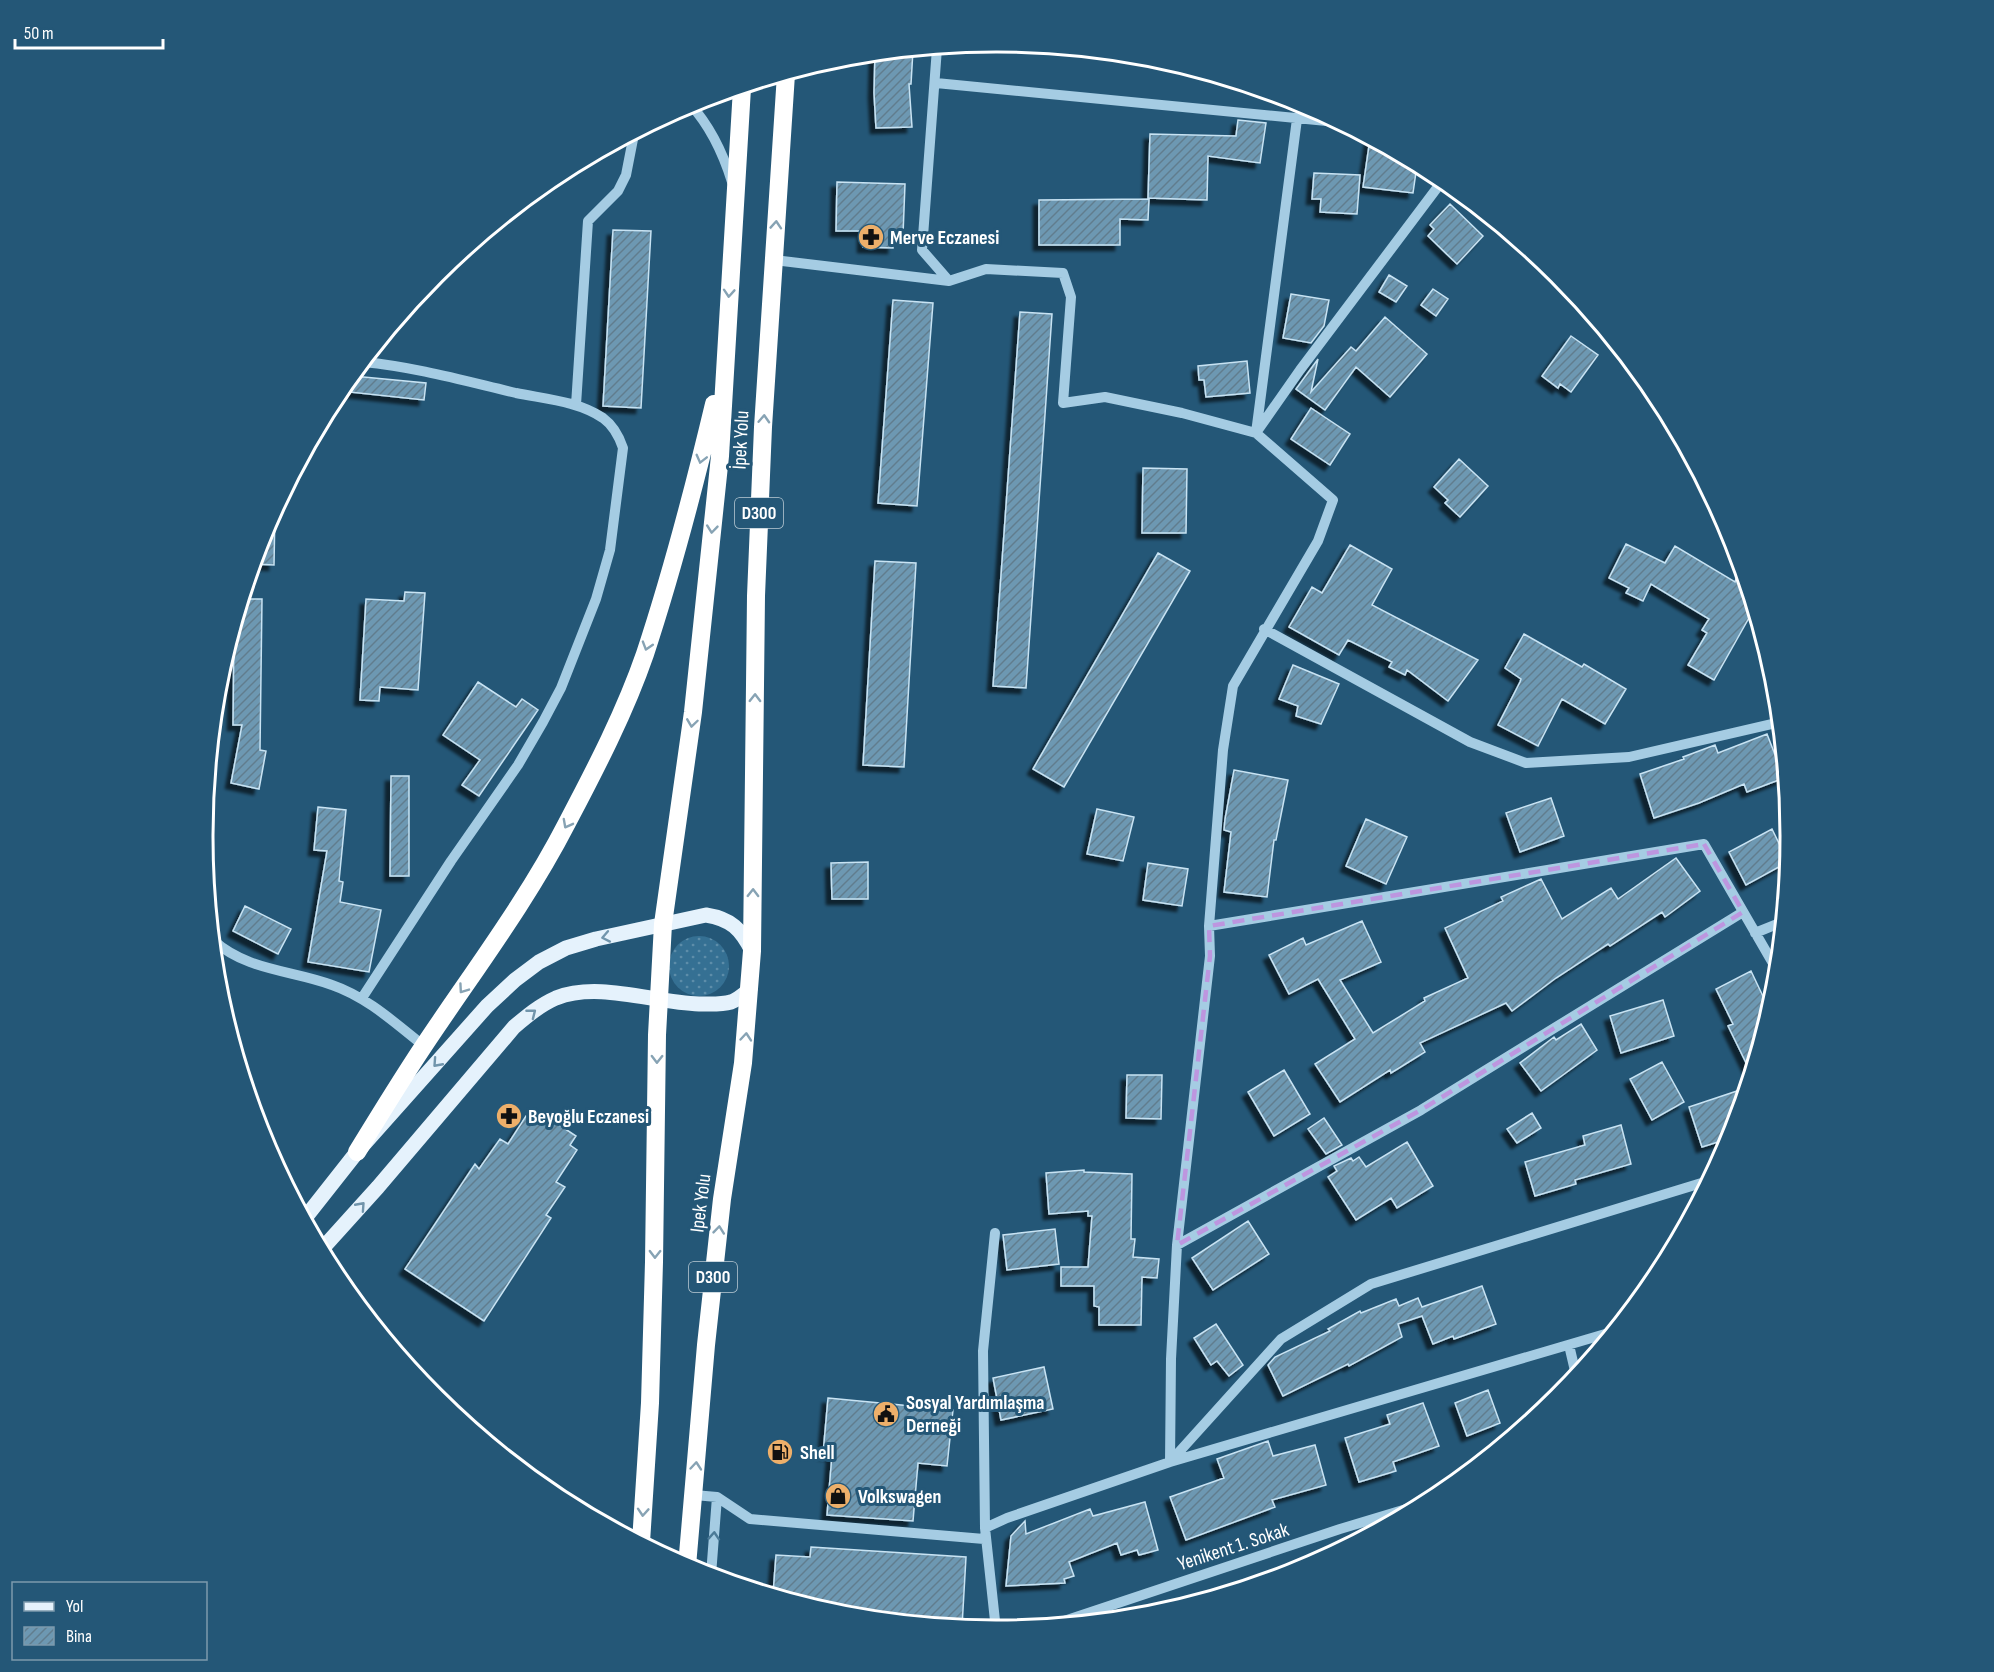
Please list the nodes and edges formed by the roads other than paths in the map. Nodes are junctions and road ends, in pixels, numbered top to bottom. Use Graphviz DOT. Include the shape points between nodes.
graph roads {
  1 [pos="937,55"];
  2 [pos="786,82"];
  3 [pos="936,83"];
  4 [pos="742,95"];
  5 [pos="696,112"];
  6 [pos="1297,119"];
  7 [pos="1316,120"];
  8 [pos="632,142"];
  9 [pos="1437,188"];
  10 [pos="735,195"];
  11 [pos="774,260"];
  12 [pos="949,280"];
  13 [pos="724,361"];
  14 [pos="372,363"];
  15 [pos="576,405"];
  16 [pos="1256,433"];
  17 [pos="1264,629"];
  18 [pos="1772,724"];
  19 [pos="1743,912"];
  20 [pos="663,924"];
  21 [pos="1775,925"];
  22 [pos="1209,926"];
  23 [pos="1755,933"];
  24 [pos="222,948"];
  25 [pos="752,951"];
  26 [pos="1770,959"];
  27 [pos="750,989"];
  28 [pos="362,998"];
  29 [pos="658,1001"];
  30 [pos="424,1046"];
  31 [pos="357,1152"];
  32 [pos="1700,1184"];
  33 [pos="310,1212"];
  34 [pos="995,1233"];
  35 [pos="328,1243"];
  36 [pos="1178,1245"];
  37 [pos="1600,1335"];
  38 [pos="1569,1345"];
  39 [pos="1574,1366"];
  40 [pos="1170,1462"];
  41 [pos="694,1495"];
  42 [pos="717,1497"];
  43 [pos="1391,1514"];
  44 [pos="641,1534"];
  45 [pos="985,1534"];
  46 [pos="688,1556"];
  47 [pos="712,1566"];
  48 [pos="1083,1615"];
  49 [pos="995,1620"];
  1 -- 3 [label="street"];
  11 -- 2 [label="highway, İpek Yolu / D300, one-way"];
  3 -- 6 [label="street"];
  3 -- 12 [label="street" via="922,250"];
  4 -- 10 [label="highway, İpek Yolu / D300"];
  5 -- 10 [label="street" via="724,156"];
  6 -- 7 [label="street"];
  6 -- 16 [label="street"];
  8 -- 15 [label="street" via="626,175 618,191 588,221"];
  9 -- 16 [label="street"];
  10 -- 13 [label="highway, İpek Yolu / D300, one-way"];
  11 -- 12 [label="street"];
  25 -- 11 [label="highway, İpek Yolu / D300, one-way" via="756,596"];
  12 -- 16 [label="street" via="986,269 1063,273 1071,297 1063,403 1105,397"];
  13 -- 20 [label="highway, İpek Yolu / D300, one-way" via="720,456 693,712"];
  13 -- 30 [label="highway, one-way" via="678,545 644,655 620,715 567,825 491,948"];
  14 -- 15 [label="street" via="443,374"];
  15 -- 28 [label="street" via="611,424 623,448 610,550 596,599 561,688 518,765"];
  16 -- 17 [label="street" via="1333,500 1318,541"];
  17 -- 18 [label="street" via="1470,742 1526,764 1629,757"];
  17 -- 22 [label="street" via="1233,686 1223,750"];
  19 -- 22 [label="street" via="1704,844"];
  19 -- 23 [label="street"];
  19 -- 36 [label="street" via="1421,1110"];
  20 -- 25 [label="main road" via="706,915 721,917 737,928"];
  20 -- 29 [label="highway"];
  20 -- 31 [label="main road, one-way" via="576,945 539,962 487,1006"];
  21 -- 23 [label="street"];
  22 -- 36 [label="street" via="1210,956"];
  23 -- 26 [label="street"];
  24 -- 28 [label="street" via="261,967 333,985"];
  25 -- 27 [label="highway"];
  27 -- 29 [label="main road" via="740,998 716,1004"];
  41 -- 27 [label="highway, Ipek Yolu / D300, one-way" via="707,1334"];
  28 -- 30 [label="street"];
  35 -- 29 [label="main road, one-way" via="514,1027 540,1006 558,997 584,993 614,993"];
  29 -- 44 [label="highway, one-way" via="652,1333"];
  30 -- 31 [label="highway"];
  31 -- 33 [label="main road"];
  32 -- 40 [label="street" via="1371,1284 1281,1339"];
  34 -- 45 [label="street" via="983,1351"];
  36 -- 40 [label="street"];
  37 -- 38 [label="street"];
  38 -- 39 [label="street"];
  38 -- 40 [label="street"];
  40 -- 45 [label="street" via="1006,1518"];
  41 -- 42 [label="street"];
  41 -- 46 [label="highway, Ipek Yolu / D300"];
  42 -- 45 [label="street" via="750,1519"];
  47 -- 42 [label="street, one-way"];
  43 -- 48 [label="street, Yenikent 1. Sokak"];
  45 -- 49 [label="street"];
}
